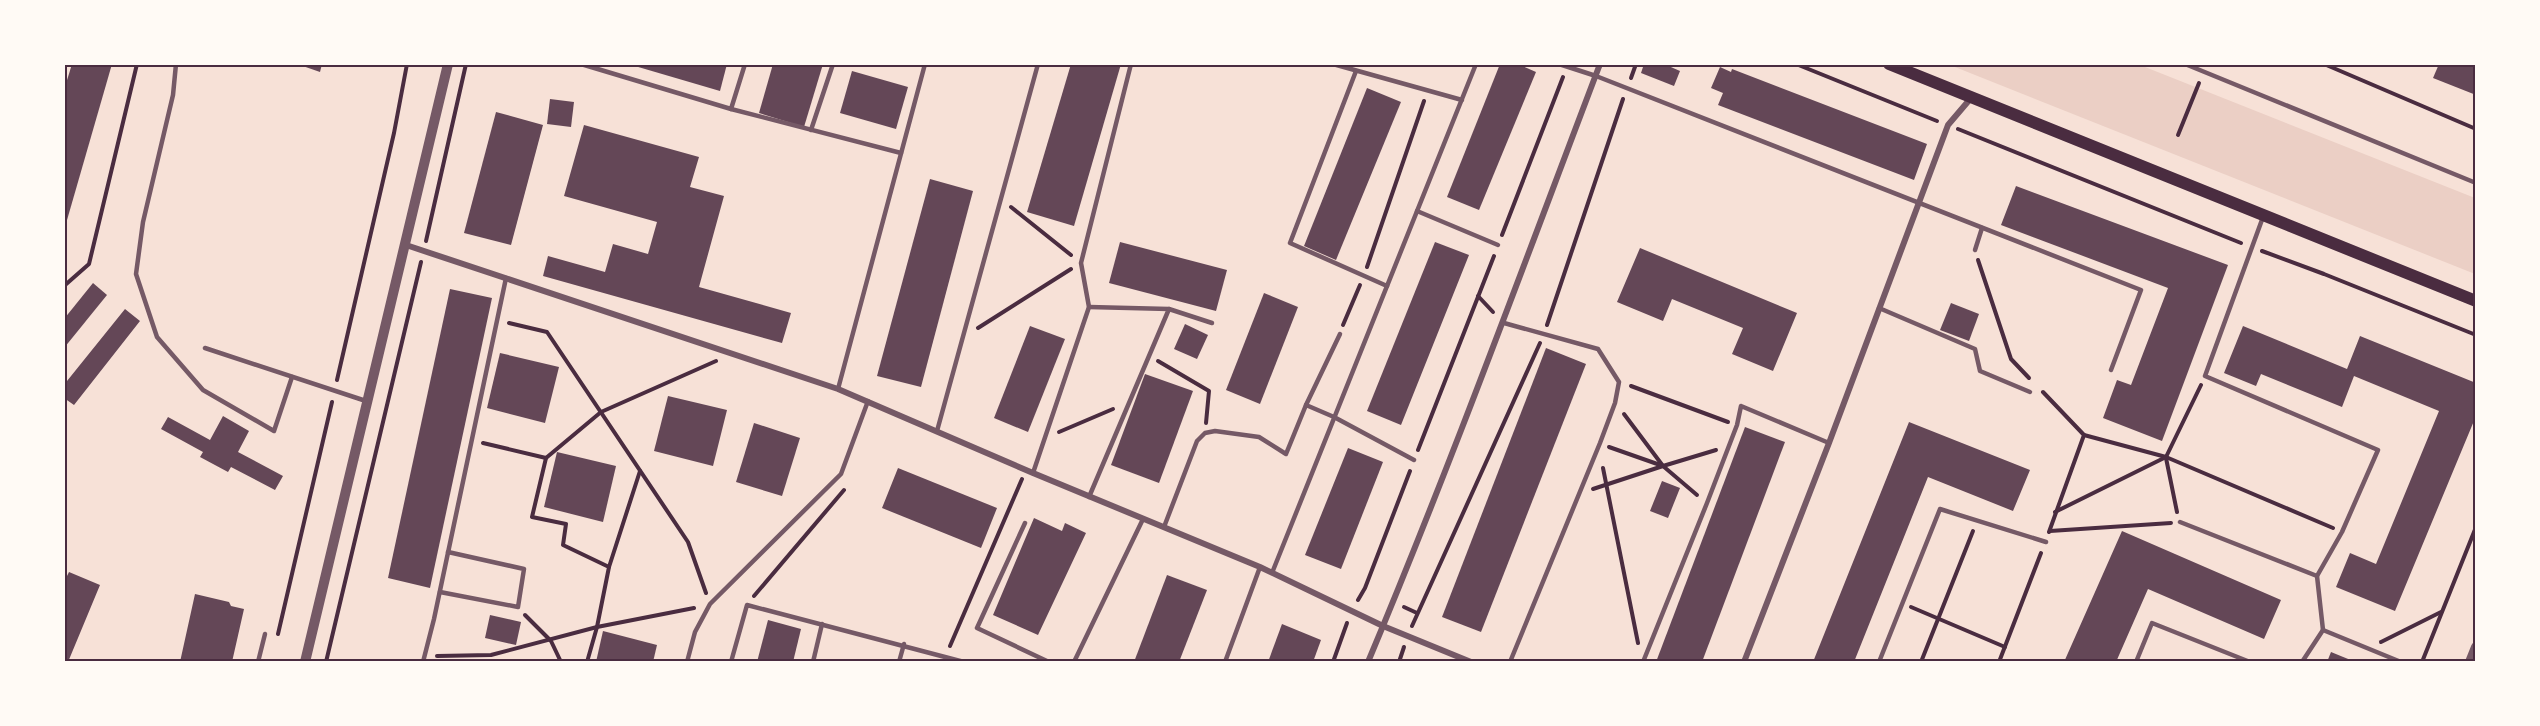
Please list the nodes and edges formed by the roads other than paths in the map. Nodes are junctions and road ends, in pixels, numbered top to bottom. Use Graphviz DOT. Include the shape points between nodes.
graph roads {
  1 [pos="176,64"];
  2 [pos="448,64"];
  3 [pos="581,64"];
  4 [pos="745,64"];
  5 [pos="833,64"];
  6 [pos="925,64"];
  7 [pos="1038,64"];
  8 [pos="1131,64"];
  9 [pos="1332,64"];
  10 [pos="1476,64"];
  11 [pos="1559,64"];
  12 [pos="1600,64"];
  13 [pos="1889,64"];
  14 [pos="2185,64"];
  15 [pos="1356,71"];
  16 [pos="1596,76"];
  17 [pos="1972,98"];
  18 [pos="1462,100"];
  19 [pos="731,109"];
  20 [pos="811,130"];
  21 [pos="901,153"];
  22 [pos="2475,183"];
  23 [pos="1920,202"];
  24 [pos="1417,211"];
  25 [pos="2263,216"];
  26 [pos="1982,228"];
  27 [pos="1498,244"];
  28 [pos="406,245"];
  29 [pos="1975,250"];
  30 [pos="506,278"];
  31 [pos="1387,286"];
  32 [pos="2475,301"];
  33 [pos="1089,307"];
  34 [pos="1879,308"];
  35 [pos="1169,309"];
  36 [pos="1212,323"];
  37 [pos="1504,323"];
  38 [pos="1340,334"];
  39 [pos="205,348"];
  40 [pos="2111,370"];
  41 [pos="292,377"];
  42 [pos="838,389"];
  43 [pos="2030,392"];
  44 [pos="868,401"];
  45 [pos="368,402"];
  46 [pos="1306,405"];
  47 [pos="1335,417"];
  48 [pos="937,431"];
  49 [pos="1829,443"];
  50 [pos="1414,460"];
  51 [pos="1029,472"];
  52 [pos="1089,497"];
  53 [pos="1143,519"];
  54 [pos="2180,522"];
  55 [pos="1025,523"];
  56 [pos="1164,528"];
  57 [pos="2046,542"];
  58 [pos="448,552"];
  59 [pos="1260,567"];
  60 [pos="1272,573"];
  61 [pos="2317,576"];
  62 [pos="440,591"];
  63 [pos="822,624"];
  64 [pos="1383,626"];
  65 [pos="2324,630"];
  66 [pos="265,634"];
  67 [pos="904,644"];
  68 [pos="2475,647"];
  69 [pos="424,659"];
  70 [pos="258,662"];
  71 [pos="305,662"];
  72 [pos="687,662"];
  73 [pos="731,662"];
  74 [pos="813,662"];
  75 [pos="899,662"];
  76 [pos="964,662"];
  77 [pos="1049,662"];
  78 [pos="1074,662"];
  79 [pos="1225,662"];
  80 [pos="1368,662"];
  81 [pos="1471,662"];
  82 [pos="1510,662"];
  83 [pos="1643,662"];
  84 [pos="1744,662"];
  85 [pos="1879,662"];
  86 [pos="2136,662"];
  87 [pos="2250,662"];
  88 [pos="2302,662"];
  89 [pos="2402,662"];
  90 [pos="2470,662"];
  1 -- 41 [label="lane" via="136,274 158,337 203,390 274,431"];
  2 -- 28 [label="street"];
  3 -- 19 [label="lane"];
  4 -- 19 [label="lane"];
  5 -- 20 [label="lane"];
  6 -- 21 [label="lane"];
  7 -- 48 [label="lane"];
  8 -- 33 [label="lane" via="1081,263"];
  9 -- 15 [label="lane"];
  10 -- 18 [label="lane"];
  11 -- 16 [label="lane"];
  12 -- 16 [label="street"];
  13 -- 17 [label="main road"];
  14 -- 22 [label="lane"];
  15 -- 18 [label="lane"];
  15 -- 31 [label="lane" via="1290,243"];
  16 -- 23 [label="lane"];
  16 -- 37 [label="street"];
  17 -- 23 [label="street" via="1948,125"];
  17 -- 25 [label="main road"];
  18 -- 24 [label="lane"];
  19 -- 20 [label="lane"];
  20 -- 21 [label="lane"];
  21 -- 42 [label="lane"];
  23 -- 26 [label="lane"];
  23 -- 34 [label="street"];
  24 -- 27 [label="lane"];
  24 -- 31 [label="lane"];
  25 -- 32 [label="main road"];
  25 -- 61 [label="lane" via="2205,376 2378,450 2342,532"];
  26 -- 29 [label="lane"];
  26 -- 40 [label="lane" via="2141,290"];
  28 -- 30 [label="street"];
  28 -- 45 [label="street"];
  30 -- 42 [label="street"];
  30 -- 58 [label="lane"];
  31 -- 47 [label="lane"];
  33 -- 35 [label="lane"];
  33 -- 51 [label="lane"];
  34 -- 43 [label="lane" via="1975,349 1980,371"];
  34 -- 49 [label="street"];
  35 -- 36 [label="lane"];
  35 -- 52 [label="lane"];
  37 -- 64 [label="street"];
  37 -- 82 [label="lane" via="1598,349 1619,382 1600,443"];
  38 -- 46 [label="lane"];
  39 -- 41 [label="lane"];
  41 -- 45 [label="lane"];
  42 -- 44 [label="street"];
  44 -- 48 [label="street"];
  44 -- 72 [label="lane" via="841,474 710,604 695,632"];
  45 -- 71 [label="street"];
  46 -- 47 [label="lane"];
  46 -- 56 [label="lane" via="1286,454 1259,437 1205,433 1197,441"];
  47 -- 50 [label="lane"];
  47 -- 60 [label="lane"];
  48 -- 51 [label="street"];
  49 -- 83 [label="lane" via="1741,406 1737,425"];
  49 -- 84 [label="street"];
  51 -- 52 [label="street"];
  52 -- 53 [label="street"];
  53 -- 56 [label="street"];
  53 -- 78 [label="lane"];
  54 -- 61 [label="lane"];
  55 -- 77 [label="lane" via="977,628"];
  56 -- 59 [label="street"];
  57 -- 85 [label="lane" via="1940,509"];
  58 -- 62 [label="lane"];
  58 -- 62 [label="lane" via="524,569 518,607"];
  59 -- 60 [label="street"];
  59 -- 79 [label="lane"];
  60 -- 64 [label="street"];
  61 -- 65 [label="lane"];
  62 -- 69 [label="lane"];
  63 -- 67 [label="lane"];
  63 -- 73 [label="lane" via="747,605"];
  63 -- 74 [label="lane"];
  64 -- 80 [label="street"];
  64 -- 81 [label="street"];
  65 -- 88 [label="lane"];
  65 -- 89 [label="lane"];
  66 -- 70 [label="lane"];
  67 -- 75 [label="lane"];
  67 -- 76 [label="lane"];
  68 -- 90 [label="street"];
  86 -- 87 [label="lane" via="2152,623"];
}
